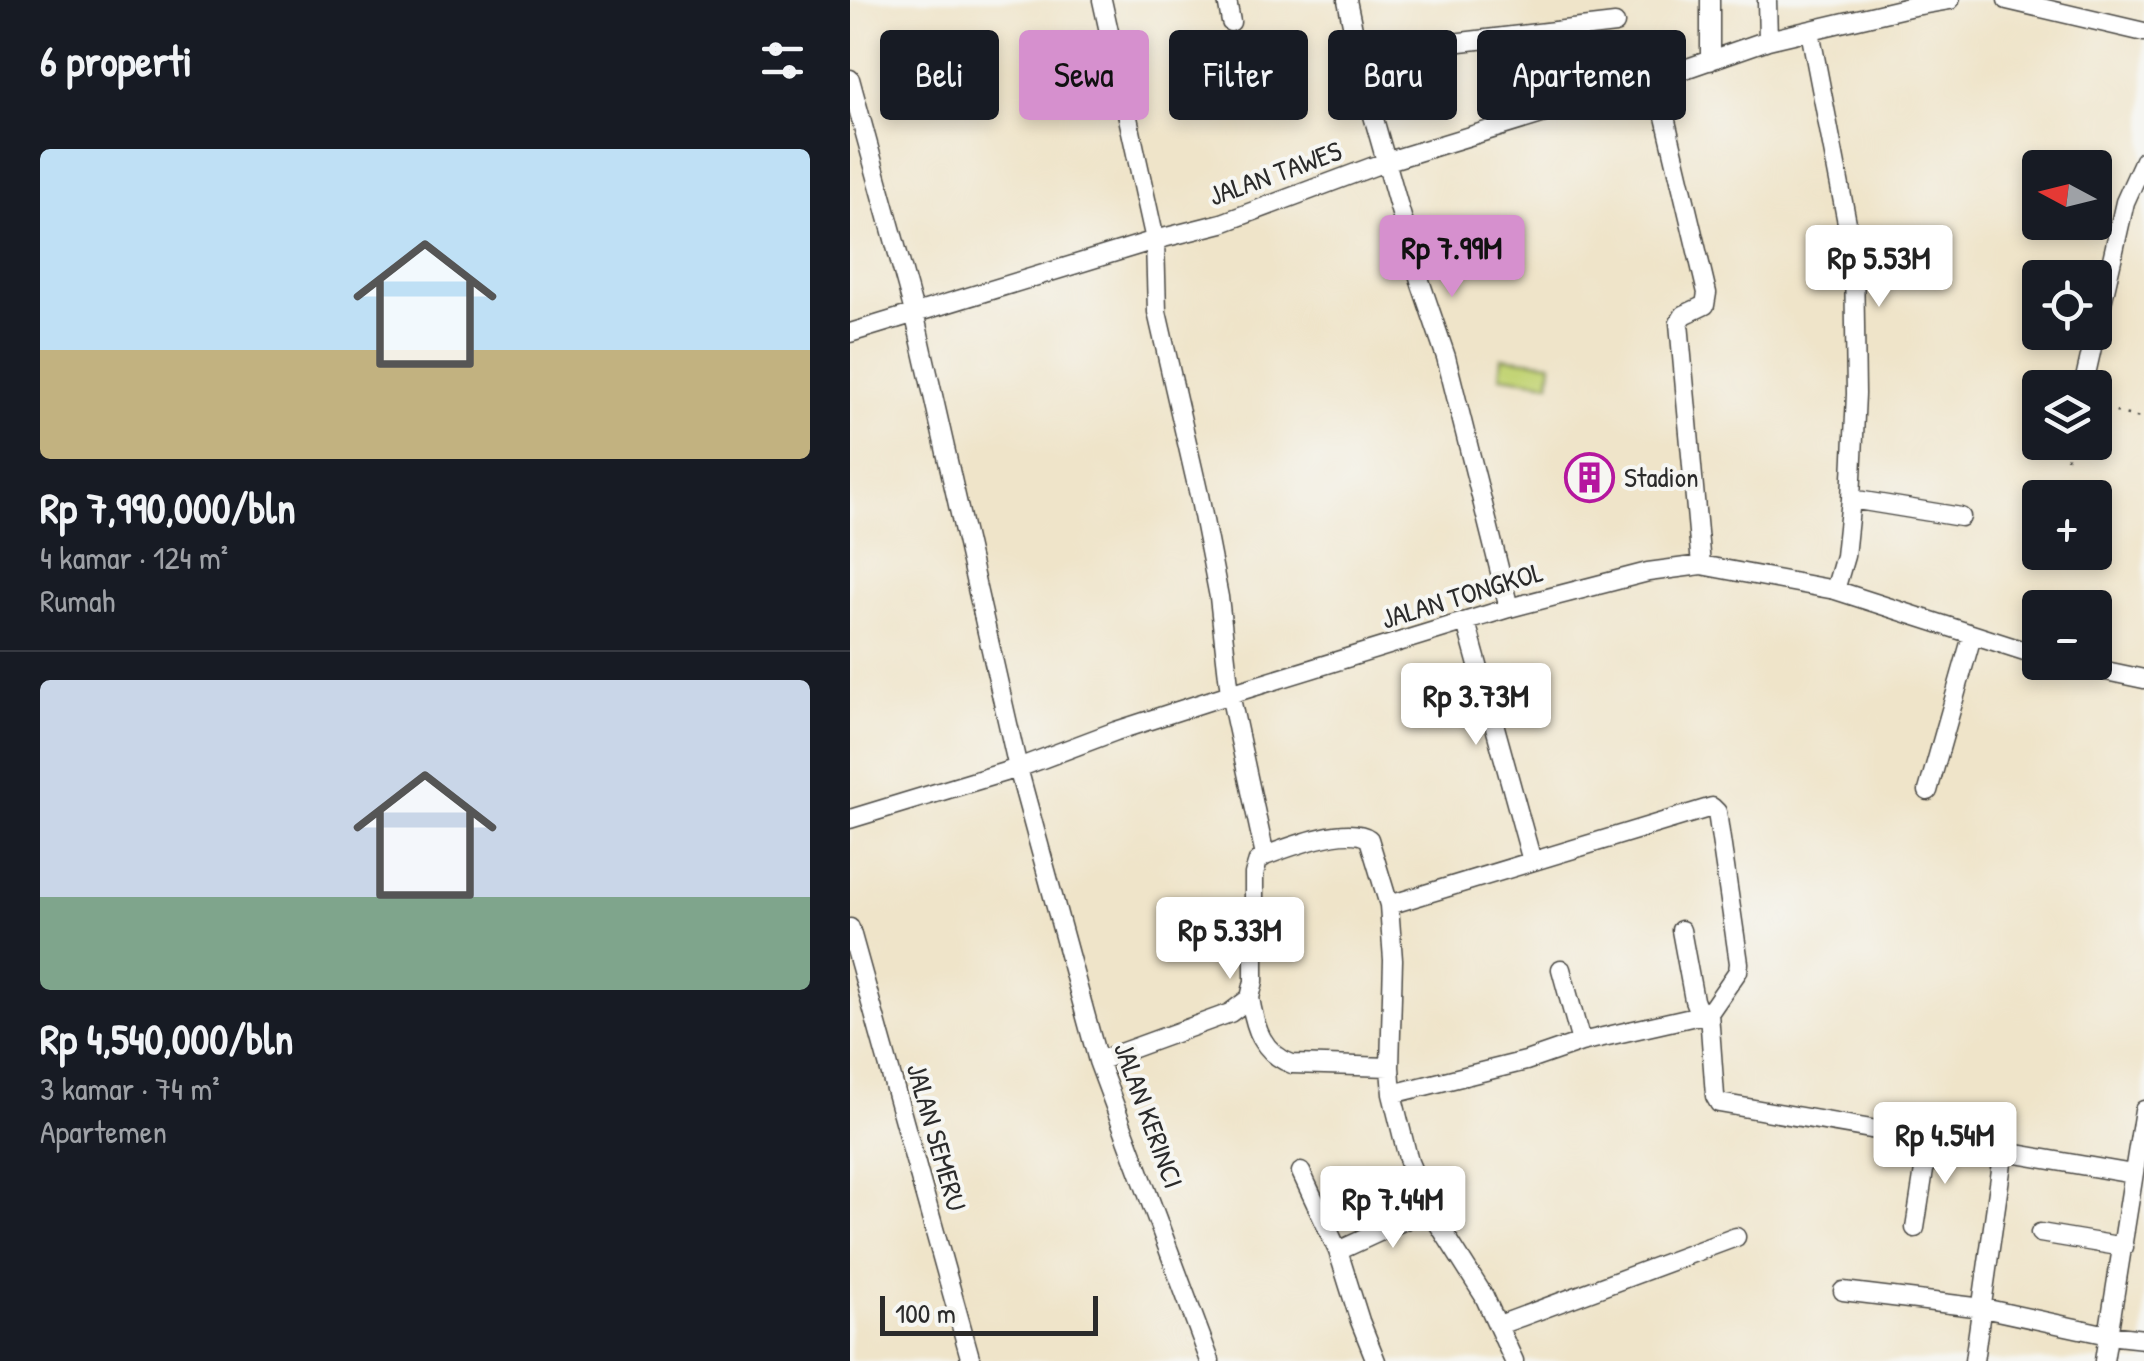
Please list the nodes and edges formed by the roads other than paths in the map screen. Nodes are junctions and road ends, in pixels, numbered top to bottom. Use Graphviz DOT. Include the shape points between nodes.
graph roads {
  1 [pos="1102,0"];
  2 [pos="1227,0"];
  3 [pos="1347,0"];
  4 [pos="1710,0"];
  5 [pos="1768,0"];
  6 [pos="1950,0"];
  7 [pos="2007,0"];
  8 [pos="1232,22"];
  9 [pos="1615,24"];
  10 [pos="1354,30"];
  11 [pos="1810,31"];
  12 [pos="2144,32"];
  13 [pos="1768,40"];
  14 [pos="1457,43"];
  15 [pos="1710,60"];
  16 [pos="1686,68"];
  17 [pos="850,79"];
  18 [pos="1375,120"];
  19 [pos="1523,120"];
  20 [pos="1666,120"];
  21 [pos="2144,160"];
  22 [pos="1386,162"];
  23 [pos="1155,240"];
  24 [pos="1854,260"];
  25 [pos="1930,266"];
  26 [pos="914,312"];
  27 [pos="850,334"];
  28 [pos="2087,370"];
  29 [pos="1851,499"];
  30 [pos="1960,517"];
  31 [pos="1701,565"];
  32 [pos="1835,590"];
  33 [pos="1508,608"];
  34 [pos="1466,622"];
  35 [pos="1972,636"];
  36 [pos="2022,651"];
  37 [pos="2112,672"];
  38 [pos="2144,679"];
  39 [pos="1230,694"];
  40 [pos="1018,768"];
  41 [pos="1928,791"];
  42 [pos="850,819"];
  43 [pos="1266,856"];
  44 [pos="1532,861"];
  45 [pos="1389,904"];
  46 [pos="850,928"];
  47 [pos="1681,930"];
  48 [pos="1561,970"];
  49 [pos="1250,998"];
  50 [pos="1708,1013"];
  51 [pos="1582,1042"];
  52 [pos="1098,1061"];
  53 [pos="1390,1067"];
  54 [pos="1392,1094"];
  55 [pos="2144,1110"];
  56 [pos="1929,1138"];
  57 [pos="2004,1150"];
  58 [pos="1301,1172"];
  59 [pos="2132,1174"];
  60 [pos="1429,1209"];
  61 [pos="1915,1228"];
  62 [pos="2040,1233"];
  63 [pos="1736,1237"];
  64 [pos="2124,1246"];
  65 [pos="1338,1251"];
  66 [pos="1843,1291"];
  67 [pos="1983,1308"];
  68 [pos="1499,1325"];
  69 [pos="2108,1335"];
  70 [pos="2144,1339"];
  71 [pos="971,1361"];
  72 [pos="1210,1361"];
  73 [pos="1376,1361"];
  74 [pos="1514,1361"];
  75 [pos="1974,1361"];
  76 [pos="2104,1361"];
  1 -- 23 [label="street"];
  2 -- 8 [label="street"];
  3 -- 10 [label="street"];
  4 -- 15 [label="street"];
  5 -- 13 [label="street"];
  6 -- 11 [label="street, JALAN TAWES"];
  7 -- 12 [label="street"];
  9 -- 14 [label="street"];
  11 -- 13 [label="street, JALAN TAWES"];
  11 -- 24 [label="street"];
  13 -- 15 [label="street, JALAN TAWES"];
  15 -- 16 [label="street, JALAN TAWES"];
  17 -- 26 [label="street, JALAN KERINCI"];
  18 -- 22 [label="street"];
  19 -- 22 [label="street, JALAN TAWES"];
  20 -- 31 [label="street" via="1707,293 1705,305 1680,320"];
  21 -- 28 [label="street" via="2125,202"];
  22 -- 23 [label="street, JALAN TAWES" via="1222,224"];
  22 -- 33 [label="street" via="1446,357"];
  23 -- 26 [label="street, JALAN TAWES"];
  23 -- 39 [label="street" via="1157,312 1219,597"];
  24 -- 25 [label="street"];
  24 -- 29 [label="street"];
  26 -- 27 [label="street, JALAN TAWES"];
  26 -- 40 [label="street, JALAN KERINCI"];
  29 -- 30 [label="street"];
  29 -- 32 [label="street"];
  31 -- 32 [label="street, JALAN TONGKOL"];
  31 -- 33 [label="street, JALAN TONGKOL"];
  32 -- 35 [label="street, JALAN TONGKOL"];
  33 -- 34 [label="street, JALAN TONGKOL"];
  34 -- 39 [label="street, JALAN TONGKOL"];
  34 -- 44 [label="street"];
  35 -- 36 [label="street, JALAN TONGKOL"];
  35 -- 41 [label="street"];
  37 -- 38 [label="street"];
  39 -- 40 [label="street, JALAN TONGKOL"];
  39 -- 43 [label="street"];
  40 -- 42 [label="street, JALAN TONGKOL"];
  40 -- 52 [label="street, JALAN KERINCI"];
  43 -- 45 [label="street" via="1362,834"];
  43 -- 49 [label="street" via="1254,874"];
  44 -- 45 [label="street"];
  44 -- 50 [label="street" via="1715,808 1739,963"];
  45 -- 53 [label="street"];
  46 -- 71 [label="street, JALAN SEMERU"];
  47 -- 50 [label="street" via="1694,1000"];
  48 -- 51 [label="street"];
  49 -- 52 [label="street" via="1230,1013"];
  49 -- 53 [label="street" via="1263,1042 1279,1060"];
  50 -- 51 [label="street"];
  50 -- 56 [label="street" via="1719,1103"];
  51 -- 54 [label="street"];
  52 -- 72 [label="street, JALAN KERINCI"];
  53 -- 54 [label="street"];
  54 -- 60 [label="street"];
  55 -- 59 [label="street"];
  56 -- 57 [label="street"];
  56 -- 61 [label="street"];
  57 -- 59 [label="street"];
  57 -- 67 [label="street"];
  58 -- 65 [label="street"];
  59 -- 64 [label="street"];
  60 -- 65 [label="street"];
  60 -- 68 [label="street"];
  62 -- 64 [label="street"];
  63 -- 68 [label="street"];
  64 -- 69 [label="street"];
  65 -- 73 [label="street"];
  66 -- 67 [label="street"];
  67 -- 69 [label="street"];
  67 -- 75 [label="street"];
  68 -- 74 [label="street"];
  69 -- 70 [label="street"];
  69 -- 76 [label="street"];
}
